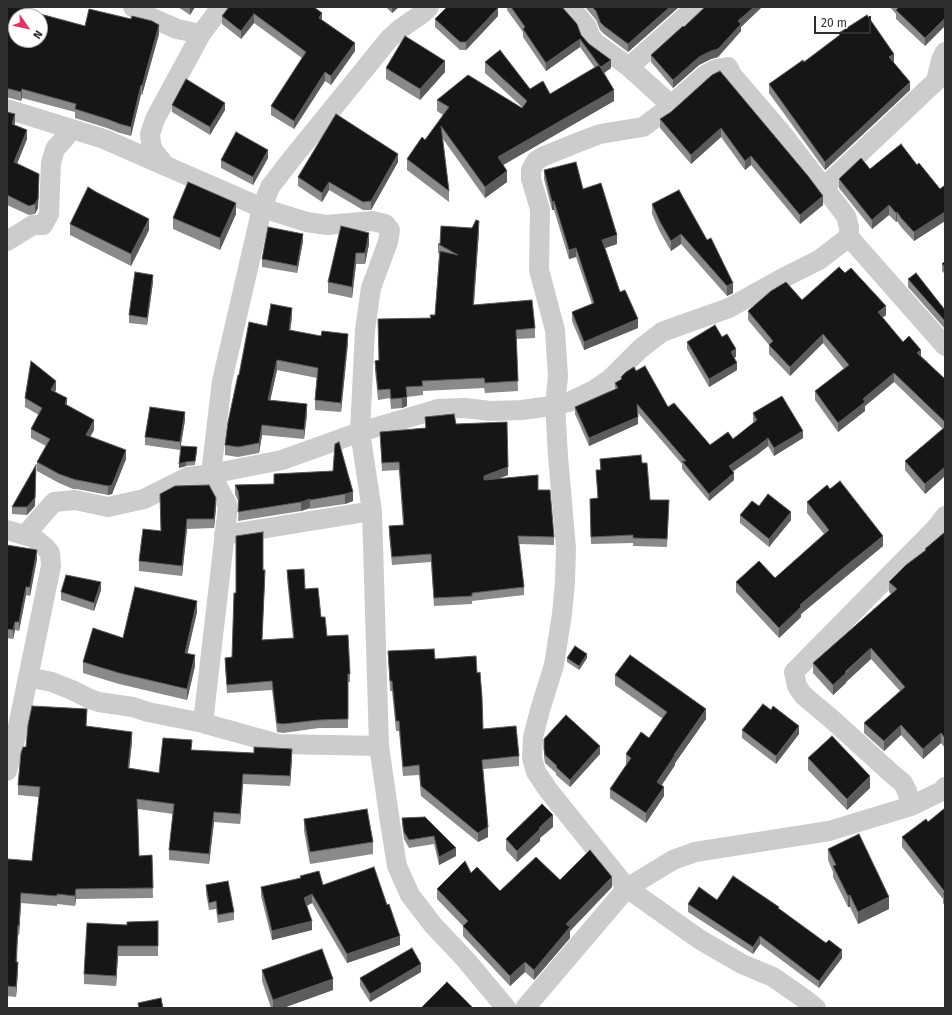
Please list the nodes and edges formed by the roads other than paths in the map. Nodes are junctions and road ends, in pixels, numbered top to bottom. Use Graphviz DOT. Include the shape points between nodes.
graph roads {
  1 [pos="133,7"];
  2 [pos="221,7"];
  3 [pos="429,7"];
  4 [pos="570,7"];
  5 [pos="696,7"];
  6 [pos="201,34"];
  7 [pos="945,52"];
  8 [pos="629,67"];
  9 [pos="672,105"];
  10 [pos="7,109"];
  11 [pos="71,129"];
  12 [pos="165,166"];
  13 [pos="824,187"];
  14 [pos="262,208"];
  15 [pos="849,238"];
  16 [pos="7,242"];
  17 [pos="945,346"];
  18 [pos="555,404"];
  19 [pos="360,432"];
  20 [pos="211,474"];
  21 [pos="372,511"];
  22 [pos="945,516"];
  23 [pos="16,532"];
  24 [pos="224,535"];
  25 [pos="28,677"];
  26 [pos="203,723"];
  27 [pos="379,746"];
  28 [pos="7,771"];
  29 [pos="945,787"];
  30 [pos="910,806"];
  31 [pos="627,888"];
  32 [pos="506,1008"];
  33 [pos="524,1008"];
  34 [pos="816,1008"];
  1 -- 6 [label="street" via="177,29"];
  2 -- 6 [label="street"];
  3 -- 14 [label="street" via="389,39 270,187"];
  4 -- 8 [label="street" via="587,27 596,43"];
  5 -- 8 [label="street"];
  6 -- 12 [label="street" via="155,119 150,134 153,150"];
  7 -- 13 [label="street" via="936,81"];
  8 -- 9 [label="street"];
  9 -- 13 [label="street" via="705,75 716,69 728,67 732,76"];
  9 -- 18 [label="street" via="643,127 600,134 579,142 542,157 531,170 531,179 540,209 539,270 555,330 558,376"];
  10 -- 11 [label="street"];
  11 -- 12 [label="street" via="104,139"];
  11 -- 16 [label="street" via="55,149 51,163 49,214 43,225 33,225"];
  12 -- 14 [label="street"];
  13 -- 15 [label="street" via="846,216"];
  14 -- 19 [label="street" via="307,222 327,225 372,221 386,224 390,230 371,288 365,330"];
  14 -- 20 [label="street" via="222,381"];
  15 -- 17 [label="street"];
  15 -- 18 [label="street" via="819,260 729,308 662,332 640,349 610,379 594,390 569,402"];
  18 -- 19 [label="street" via="522,410 438,409"];
  18 -- 31 [label="street" via="566,548 565,582 554,665 533,737 532,758 536,772 549,790"];
  19 -- 20 [label="street" via="282,460"];
  19 -- 21 [label="street"];
  20 -- 23 [label="street" via="188,477 144,499 108,508 75,500 54,502"];
  20 -- 24 [label="street" via="228,506"];
  21 -- 24 [label="street"];
  21 -- 27 [label="street"];
  22 -- 30 [label="street" via="794,672 797,686 803,695 903,782"];
  23 -- 25 [label="street" via="34,538 50,553 51,566"];
  24 -- 26 [label="street"];
  25 -- 26 [label="street" via="52,682 98,702"];
  25 -- 28 [label="street"];
  26 -- 27 [label="street" via="278,744"];
  27 -- 32 [label="street" via="397,866 410,895"];
  29 -- 30 [label="street" via="942,791"];
  30 -- 31 [label="street" via="829,830 695,852 673,860"];
  31 -- 33 [label="street"];
  31 -- 34 [label="street" via="699,939 742,964 773,977"];
}
